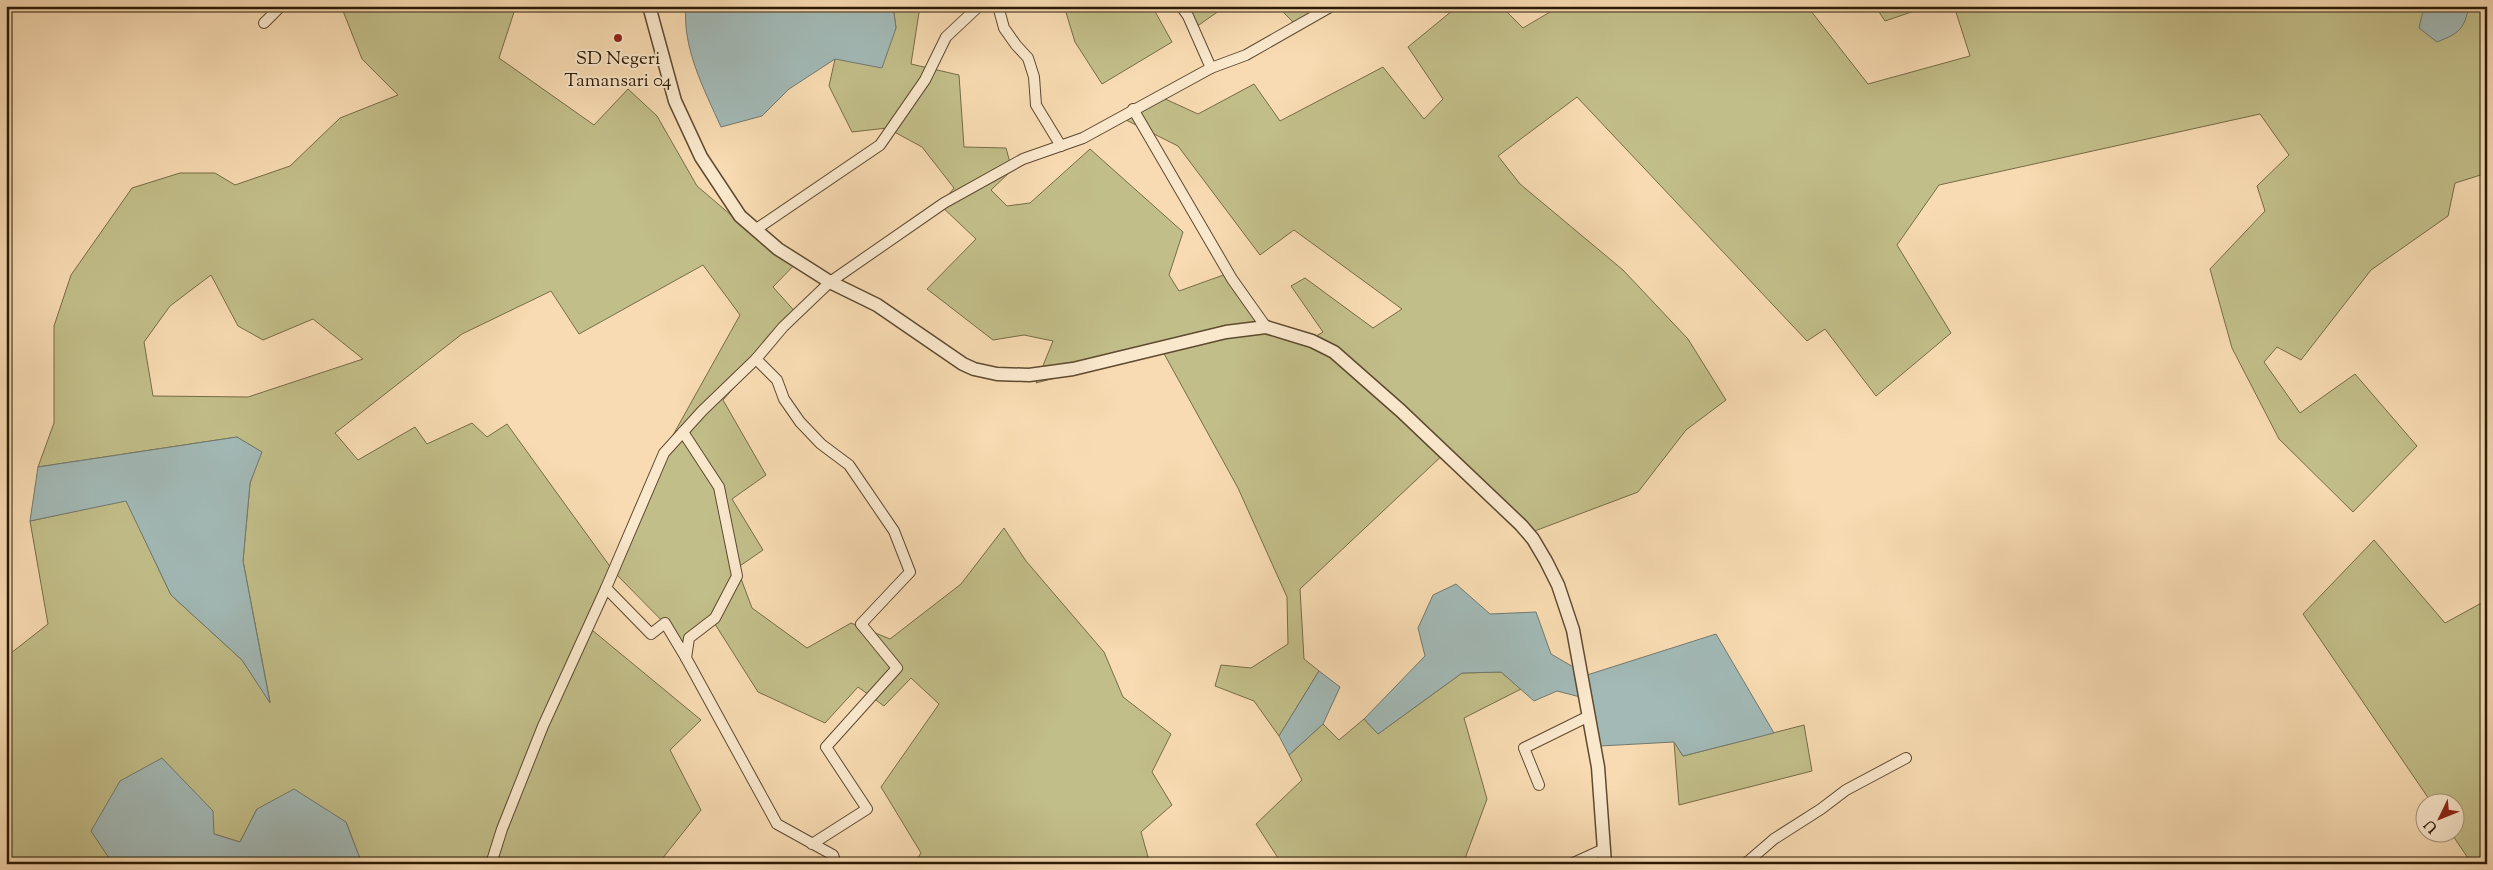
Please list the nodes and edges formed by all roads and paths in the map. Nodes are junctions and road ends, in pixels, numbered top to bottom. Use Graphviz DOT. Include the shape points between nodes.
graph roads {
  1 [pos="280,6"];
  2 [pos="649,6"];
  3 [pos="979,6"];
  4 [pos="998,6"];
  5 [pos="1181,6"];
  6 [pos="1332,6"];
  7 [pos="264,23"];
  8 [pos="1211,68"];
  9 [pos="1133,109"];
  10 [pos="1061,146"];
  11 [pos="754,230"];
  12 [pos="830,282"];
  13 [pos="1266,327"];
  14 [pos="756,359"];
  15 [pos="683,432"];
  16 [pos="606,588"];
  17 [pos="686,658"];
  18 [pos="1589,716"];
  19 [pos="1906,758"];
  20 [pos="1539,785"];
  21 [pos="812,844"];
  22 [pos="1604,849"];
  23 [pos="491,864"];
  24 [pos="836,864"];
  25 [pos="1572,864"];
  26 [pos="1605,864"];
  27 [pos="1745,864"];
  1 -- 7 [label="street"];
  2 -- 11 [label="street" via="672,93 701,157 740,216"];
  3 -- 11 [label="street" via="946,37 925,80 880,145"];
  4 -- 10 [label="street" via="1004,28 1028,58 1034,77 1036,105"];
  5 -- 8 [label="street"];
  6 -- 8 [label="street" via="1246,55"];
  8 -- 9 [label="street"];
  9 -- 10 [label="street" via="1083,138"];
  9 -- 13 [label="street" via="1232,279"];
  10 -- 12 [label="street" via="1024,159 944,204"];
  11 -- 12 [label="street"];
  12 -- 13 [label="street" via="877,305 963,364 997,374 1029,375 1073,369 1226,332"];
  12 -- 14 [label="street" via="783,327"];
  13 -- 18 [label="street" via="1312,341 1334,352 1401,411 1533,539 1558,585 1573,630"];
  14 -- 15 [label="street"];
  14 -- 21 [label="street" via="777,380 784,399 800,422 821,444 849,465 894,531 910,572 861,624 897,668 826,747 867,808"];
  15 -- 16 [label="street" via="664,453"];
  15 -- 17 [label="street" via="719,487 737,576 715,618 689,638"];
  16 -- 17 [label="street" via="651,634 665,623"];
  16 -- 23 [label="street" via="543,726"];
  17 -- 21 [label="street" via="778,824"];
  18 -- 20 [label="street" via="1524,748"];
  18 -- 22 [label="street" via="1598,767"];
  19 -- 27 [label="street" via="1846,790 1774,839"];
  21 -- 24 [label="street" via="833,856"];
  22 -- 25 [label="street"];
  22 -- 26 [label="street"];
}
